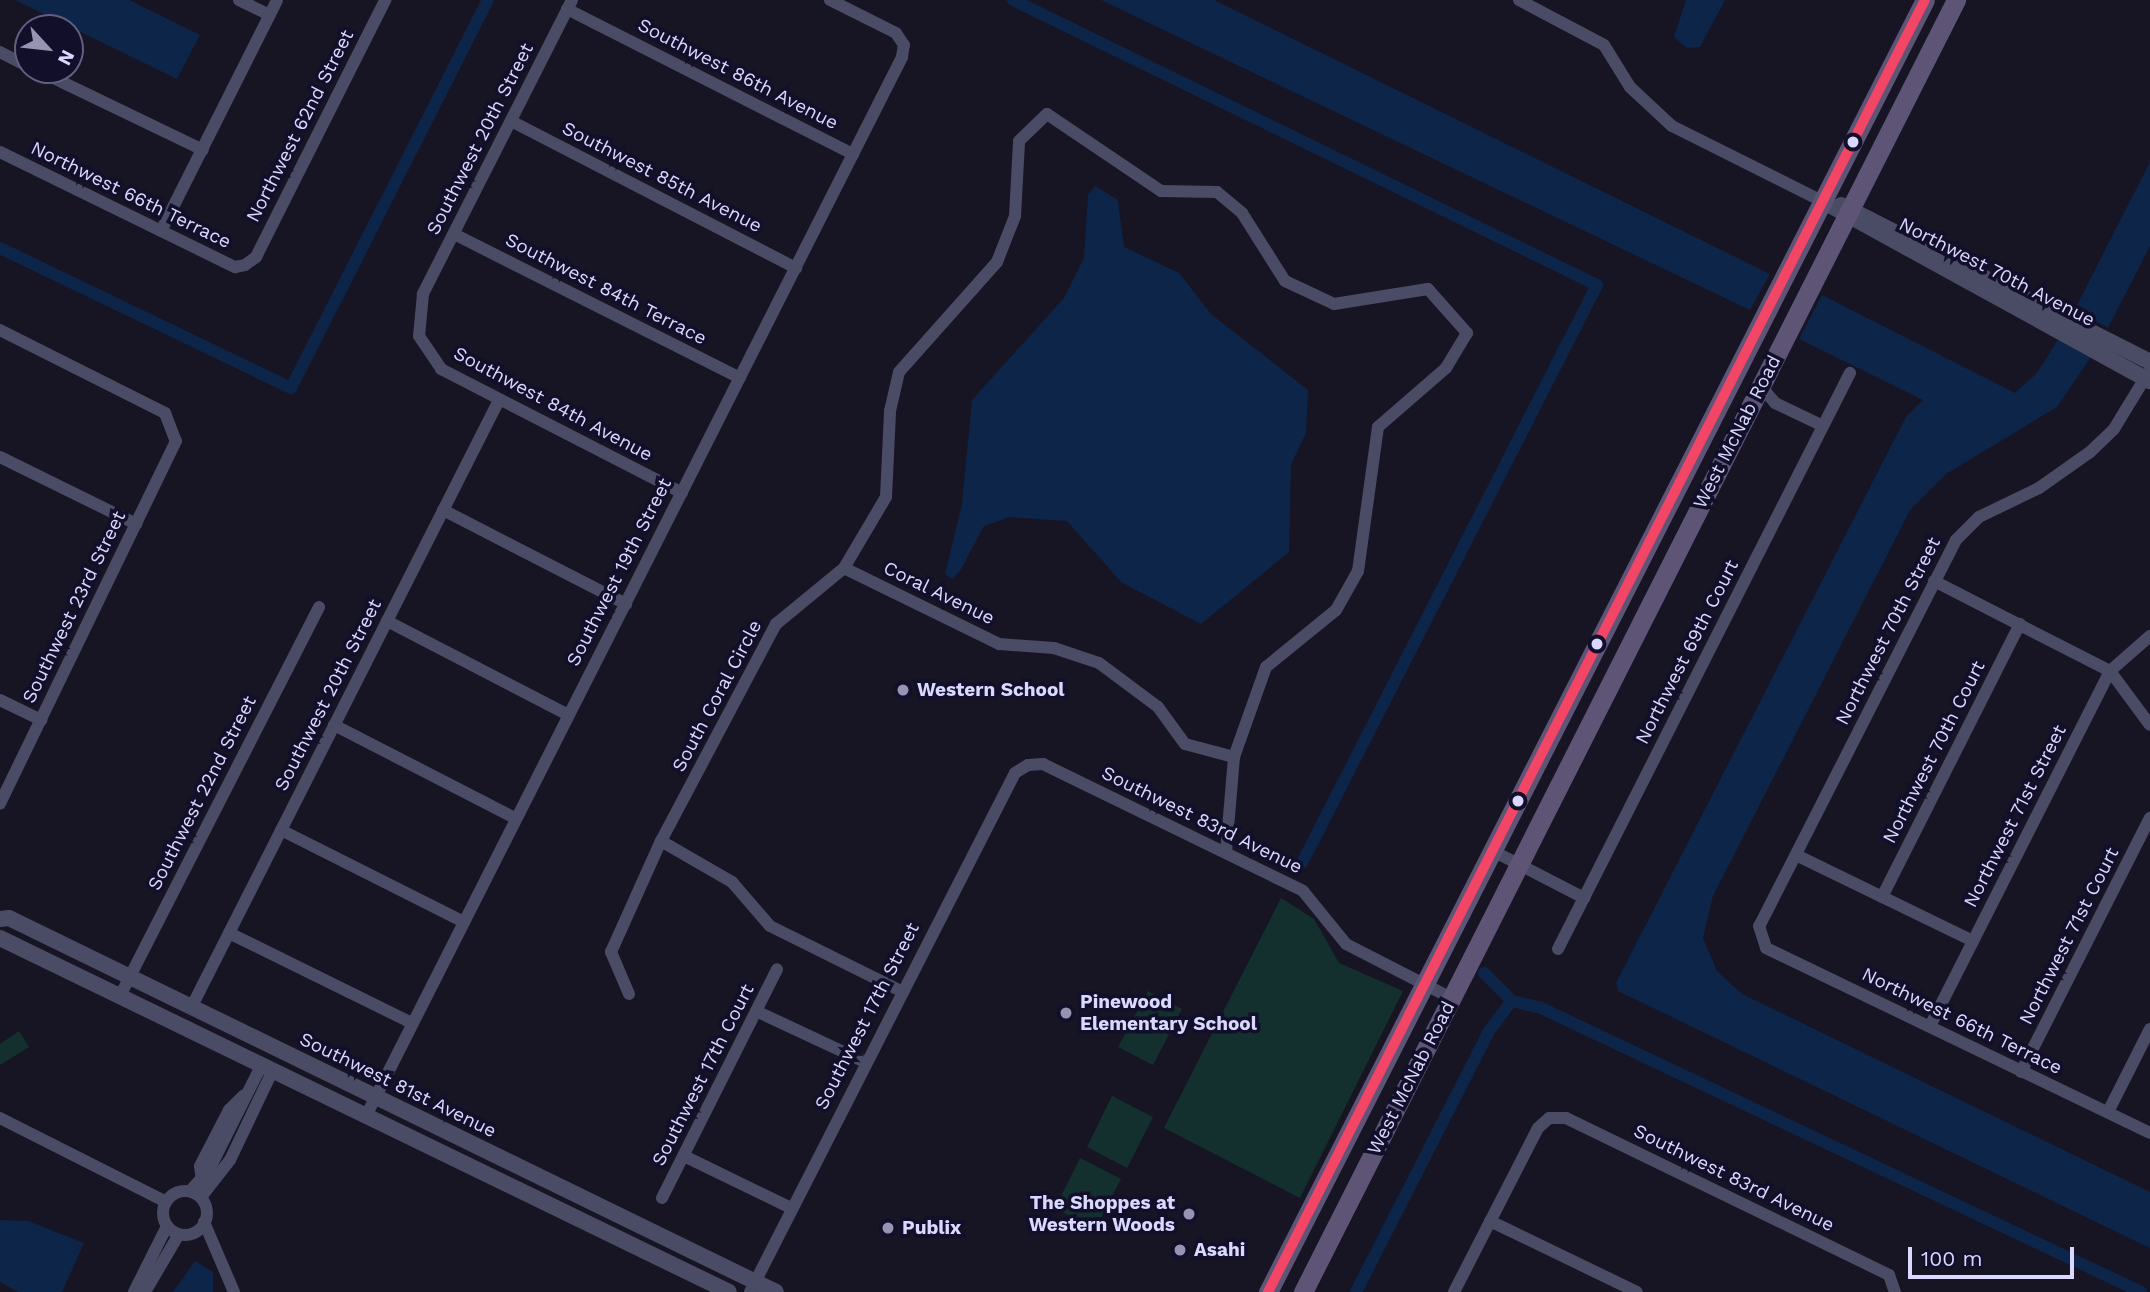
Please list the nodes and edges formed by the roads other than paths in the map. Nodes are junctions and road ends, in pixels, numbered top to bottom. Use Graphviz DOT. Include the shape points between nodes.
graph roads {
  1 [pos="239,0"];
  2 [pos="277,0"];
  3 [pos="385,0"];
  4 [pos="830,0"];
  5 [pos="1519,0"];
  6 [pos="1925,0"];
  7 [pos="1956,0"];
  8 [pos="570,4"];
  9 [pos="270,15"];
  10 [pos="66,84"];
  11 [pos="511,121"];
  12 [pos="203,150"];
  13 [pos="0,152"];
  14 [pos="853,154"];
  15 [pos="1824,202"];
  16 [pos="1848,213"];
  17 [pos="161,231"];
  18 [pos="454,234"];
  19 [pos="245,265"];
  20 [pos="796,268"];
  21 [pos="0,330"];
  22 [pos="419,336"];
  23 [pos="2149,372"];
  24 [pos="1850,373"];
  25 [pos="740,378"];
  26 [pos="1760,385"];
  27 [pos="499,400"];
  28 [pos="1823,426"];
  29 [pos="1,461"];
  30 [pos="682,492"];
  31 [pos="443,510"];
  32 [pos="136,524"];
  33 [pos="844,568"];
  34 [pos="1934,581"];
  35 [pos="626,604"];
  36 [pos="319,607"];
  37 [pos="387,621"];
  38 [pos="2020,624"];
  39 [pos="2150,636"];
  40 [pos="2110,671"];
  41 [pos="0,700"];
  42 [pos="568,715"];
  43 [pos="41,720"];
  44 [pos="334,725"];
  45 [pos="2150,725"];
  46 [pos="1234,757"];
  47 [pos="1028,765"];
  48 [pos="0,804"];
  49 [pos="516,818"];
  50 [pos="2150,818"];
  51 [pos="281,830"];
  52 [pos="661,841"];
  53 [pos="1491,850"];
  54 [pos="1226,853"];
  55 [pos="1797,855"];
  56 [pos="1517,864"];
  57 [pos="1882,897"];
  58 [pos="1584,898"];
  59 [pos="0,919"];
  60 [pos="464,922"];
  61 [pos="229,933"];
  62 [pos="0,938"];
  63 [pos="1760,939"];
  64 [pos="1973,941"];
  65 [pos="1558,949"];
  66 [pos="777,969"];
  67 [pos="129,978"];
  68 [pos="1422,985"];
  69 [pos="901,991"];
  70 [pos="629,994"];
  71 [pos="120,996"];
  72 [pos="1451,998"];
  73 [pos="191,1008"];
  74 [pos="757,1011"];
  75 [pos="411,1023"];
  76 [pos="1930,1026"];
  77 [pos="2150,1029"];
  78 [pos="865,1062"];
  79 [pos="267,1067"];
  80 [pos="2021,1072"];
  81 [pos="247,1093"];
  82 [pos="375,1097"];
  83 [pos="2108,1112"];
  84 [pos="366,1116"];
  85 [pos="0,1118"];
  86 [pos="2150,1133"];
  87 [pos="222,1144"];
  88 [pos="235,1150"];
  89 [pos="684,1156"];
  90 [pos="202,1180"];
  91 [pos="196,1194"];
  92 [pos="662,1198"];
  93 [pos="166,1202"];
  94 [pos="791,1208"];
  95 [pos="1490,1221"];
  96 [pos="204,1222"];
  97 [pos="167,1226"];
  98 [pos="179,1234"];
  99 [pos="752,1287"];
  100 [pos="1895,1288"];
  101 [pos="134,1292"];
  102 [pos="145,1292"];
  103 [pos="234,1292"];
  104 [pos="729,1292"];
  105 [pos="776,1292"];
  106 [pos="1268,1292"];
  107 [pos="1303,1292"];
  108 [pos="1454,1292"];
  109 [pos="1637,1292"];
  1 -- 9 [label="street"];
  2 -- 9 [label="street"];
  3 -- 19 [label="street, Northwest 62nd Street" via="256,257"];
  4 -- 14 [label="street, Southwest 19th Street" via="896,33 904,45"];
  5 -- 15 [label="street, Northwest 70th Avenue" via="1604,45 1630,88 1672,126"];
  6 -- 15 [label="main road, West McNab Road"];
  7 -- 16 [label="main road, West McNab Road"];
  8 -- 11 [label="street, Southwest 20th Street"];
  8 -- 14 [label="street, Southwest 86th Avenue"];
  9 -- 12 [label="street"];
  10 -- 12 [label="street"];
  11 -- 18 [label="street, Southwest 20th Street"];
  11 -- 20 [label="street, Southwest 85th Avenue"];
  12 -- 17 [label="street"];
  13 -- 17 [label="street, Northwest 66th Terrace"];
  14 -- 20 [label="street, Southwest 19th Street"];
  15 -- 16 [label="street, Northwest 70th Avenue"];
  15 -- 53 [label="main road, West McNab Road"];
  16 -- 23 [label="street, Northwest 70th Avenue"];
  16 -- 26 [label="main road, West McNab Road"];
  17 -- 19 [label="street, Northwest 66th Terrace" via="235,267"];
  18 -- 22 [label="street, Southwest 20th Street" via="423,295"];
  18 -- 25 [label="street, Southwest 84th Terrace"];
  20 -- 25 [label="street, Southwest 19th Street"];
  21 -- 32 [label="street, Southwest 23rd Street" via="165,413 174,426 176,441"];
  22 -- 27 [label="street, Southwest 84th Avenue" via="441,369"];
  23 -- 34 [label="street, Northwest 70th Street" via="2114,429 2067,471 1979,517 1956,541"];
  24 -- 28 [label="street, Northwest 69th Court"];
  25 -- 30 [label="street, Southwest 19th Street"];
  26 -- 28 [label="street" via="1775,403"];
  26 -- 56 [label="main road, West McNab Road"];
  27 -- 30 [label="street, Southwest 84th Avenue"];
  27 -- 31 [label="street, Southwest 20th Street"];
  28 -- 58 [label="street, Northwest 69th Court"];
  29 -- 32 [label="street"];
  30 -- 35 [label="street, Southwest 19th Street"];
  31 -- 35 [label="street"];
  31 -- 37 [label="street, Southwest 20th Street"];
  32 -- 43 [label="street, Southwest 23rd Street"];
  33 -- 46 [label="street, Coral Avenue" via="999,644 1054,648 1099,663 1158,707 1185,744"];
  33 -- 46 [label="street, South Coral Circle" via="886,497 890,411 899,372 998,262 1015,216 1019,141 1047,114 1161,191 1217,192 1242,213 1285,281 1334,304 1428,289 1467,333 1446,368 1378,428 1357,571 1336,610 1266,667"];
  33 -- 52 [label="street, South Coral Circle" via="776,624"];
  34 -- 38 [label="street"];
  34 -- 55 [label="street, Northwest 70th Street"];
  35 -- 42 [label="street, Southwest 19th Street"];
  36 -- 67 [label="street, Southwest 22nd Street"];
  37 -- 42 [label="street"];
  37 -- 44 [label="street, Southwest 20th Street"];
  38 -- 40 [label="street"];
  38 -- 57 [label="street, Northwest 70th Court"];
  39 -- 40 [label="street, Northwest 71st Street"];
  40 -- 45 [label="street"];
  40 -- 64 [label="street, Northwest 71st Street"];
  41 -- 43 [label="street"];
  42 -- 49 [label="street, Southwest 19th Street"];
  43 -- 48 [label="street, Southwest 23rd Street"];
  44 -- 49 [label="street"];
  44 -- 51 [label="street, Southwest 20th Street"];
  46 -- 54 [label="street"];
  47 -- 54 [label="street, Southwest 83rd Avenue" via="1042,764"];
  47 -- 69 [label="street, Southwest 17th Street" via="1015,773"];
  49 -- 60 [label="street, Southwest 19th Street"];
  50 -- 80 [label="street, Northwest 71st Court"];
  51 -- 60 [label="street"];
  51 -- 61 [label="street, Southwest 20th Street"];
  52 -- 69 [label="street" via="732,882 770,926"];
  52 -- 70 [label="street, South Coral Circle" via="611,953"];
  53 -- 56 [label="street"];
  53 -- 68 [label="main road, West McNab Road"];
  54 -- 68 [label="street, Southwest 83rd Avenue" via="1303,891 1346,944"];
  55 -- 57 [label="street"];
  55 -- 63 [label="street, Northwest 70th Street" via="1759,926"];
  56 -- 58 [label="street"];
  56 -- 72 [label="main road, West McNab Road"];
  57 -- 64 [label="street"];
  58 -- 65 [label="street, Northwest 69th Court"];
  59 -- 67 [label="street, Southwest 81st Avenue"];
  60 -- 75 [label="street, Southwest 19th Street"];
  61 -- 73 [label="street, Southwest 20th Street"];
  61 -- 75 [label="street"];
  62 -- 71 [label="street"];
  63 -- 76 [label="street, Northwest 66th Terrace"];
  64 -- 76 [label="street, Northwest 71st Street"];
  66 -- 74 [label="street, Southwest 17th Court"];
  67 -- 71 [label="street, Southwest 22nd Street"];
  67 -- 73 [label="street, Southwest 81st Avenue"];
  68 -- 72 [label="street, Southwest 83rd Avenue"];
  68 -- 106 [label="main road, West McNab Road"];
  69 -- 78 [label="street, Southwest 17th Street"];
  71 -- 79 [label="street"];
  72 -- 107 [label="main road, West McNab Road"];
  73 -- 82 [label="street, Southwest 81st Avenue"];
  74 -- 78 [label="street"];
  74 -- 89 [label="street, Southwest 17th Court"];
  75 -- 82 [label="street, Southwest 19th Street"];
  76 -- 80 [label="street, Northwest 66th Terrace"];
  77 -- 83 [label="street"];
  78 -- 94 [label="street, Southwest 17th Street"];
  79 -- 81 [label="street"];
  79 -- 84 [label="street"];
  79 -- 88 [label="street"];
  80 -- 83 [label="street, Northwest 66th Terrace"];
  81 -- 87 [label="street"];
  81 -- 90 [label="street" via="229,1110 200,1167"];
  82 -- 84 [label="street, Southwest 19th Street"];
  82 -- 99 [label="street, Southwest 81st Avenue"];
  83 -- 86 [label="street, Northwest 66th Terrace"];
  84 -- 104 [label="street"];
  85 -- 93 [label="street"];
  87 -- 88 [label="street"];
  87 -- 90 [label="street"];
  88 -- 91 [label="street"];
  89 -- 92 [label="street, Southwest 17th Court"];
  89 -- 94 [label="street"];
  90 -- 91 [label="street"];
  91 -- 93 [label="street"];
  91 -- 96 [label="street"];
  93 -- 97 [label="street"];
  94 -- 99 [label="street, Southwest 17th Street"];
  95 -- 100 [label="street, Southwest 83rd Avenue" via="1538,1128 1549,1118 1566,1118 1889,1275"];
  95 -- 108 [label="street"];
  95 -- 109 [label="street"];
  96 -- 98 [label="street" via="192,1233"];
  96 -- 103 [label="street"];
  97 -- 98 [label="street"];
  97 -- 101 [label="street"];
  98 -- 102 [label="street"];
  99 -- 105 [label="street, Southwest 81st Avenue"];
}
